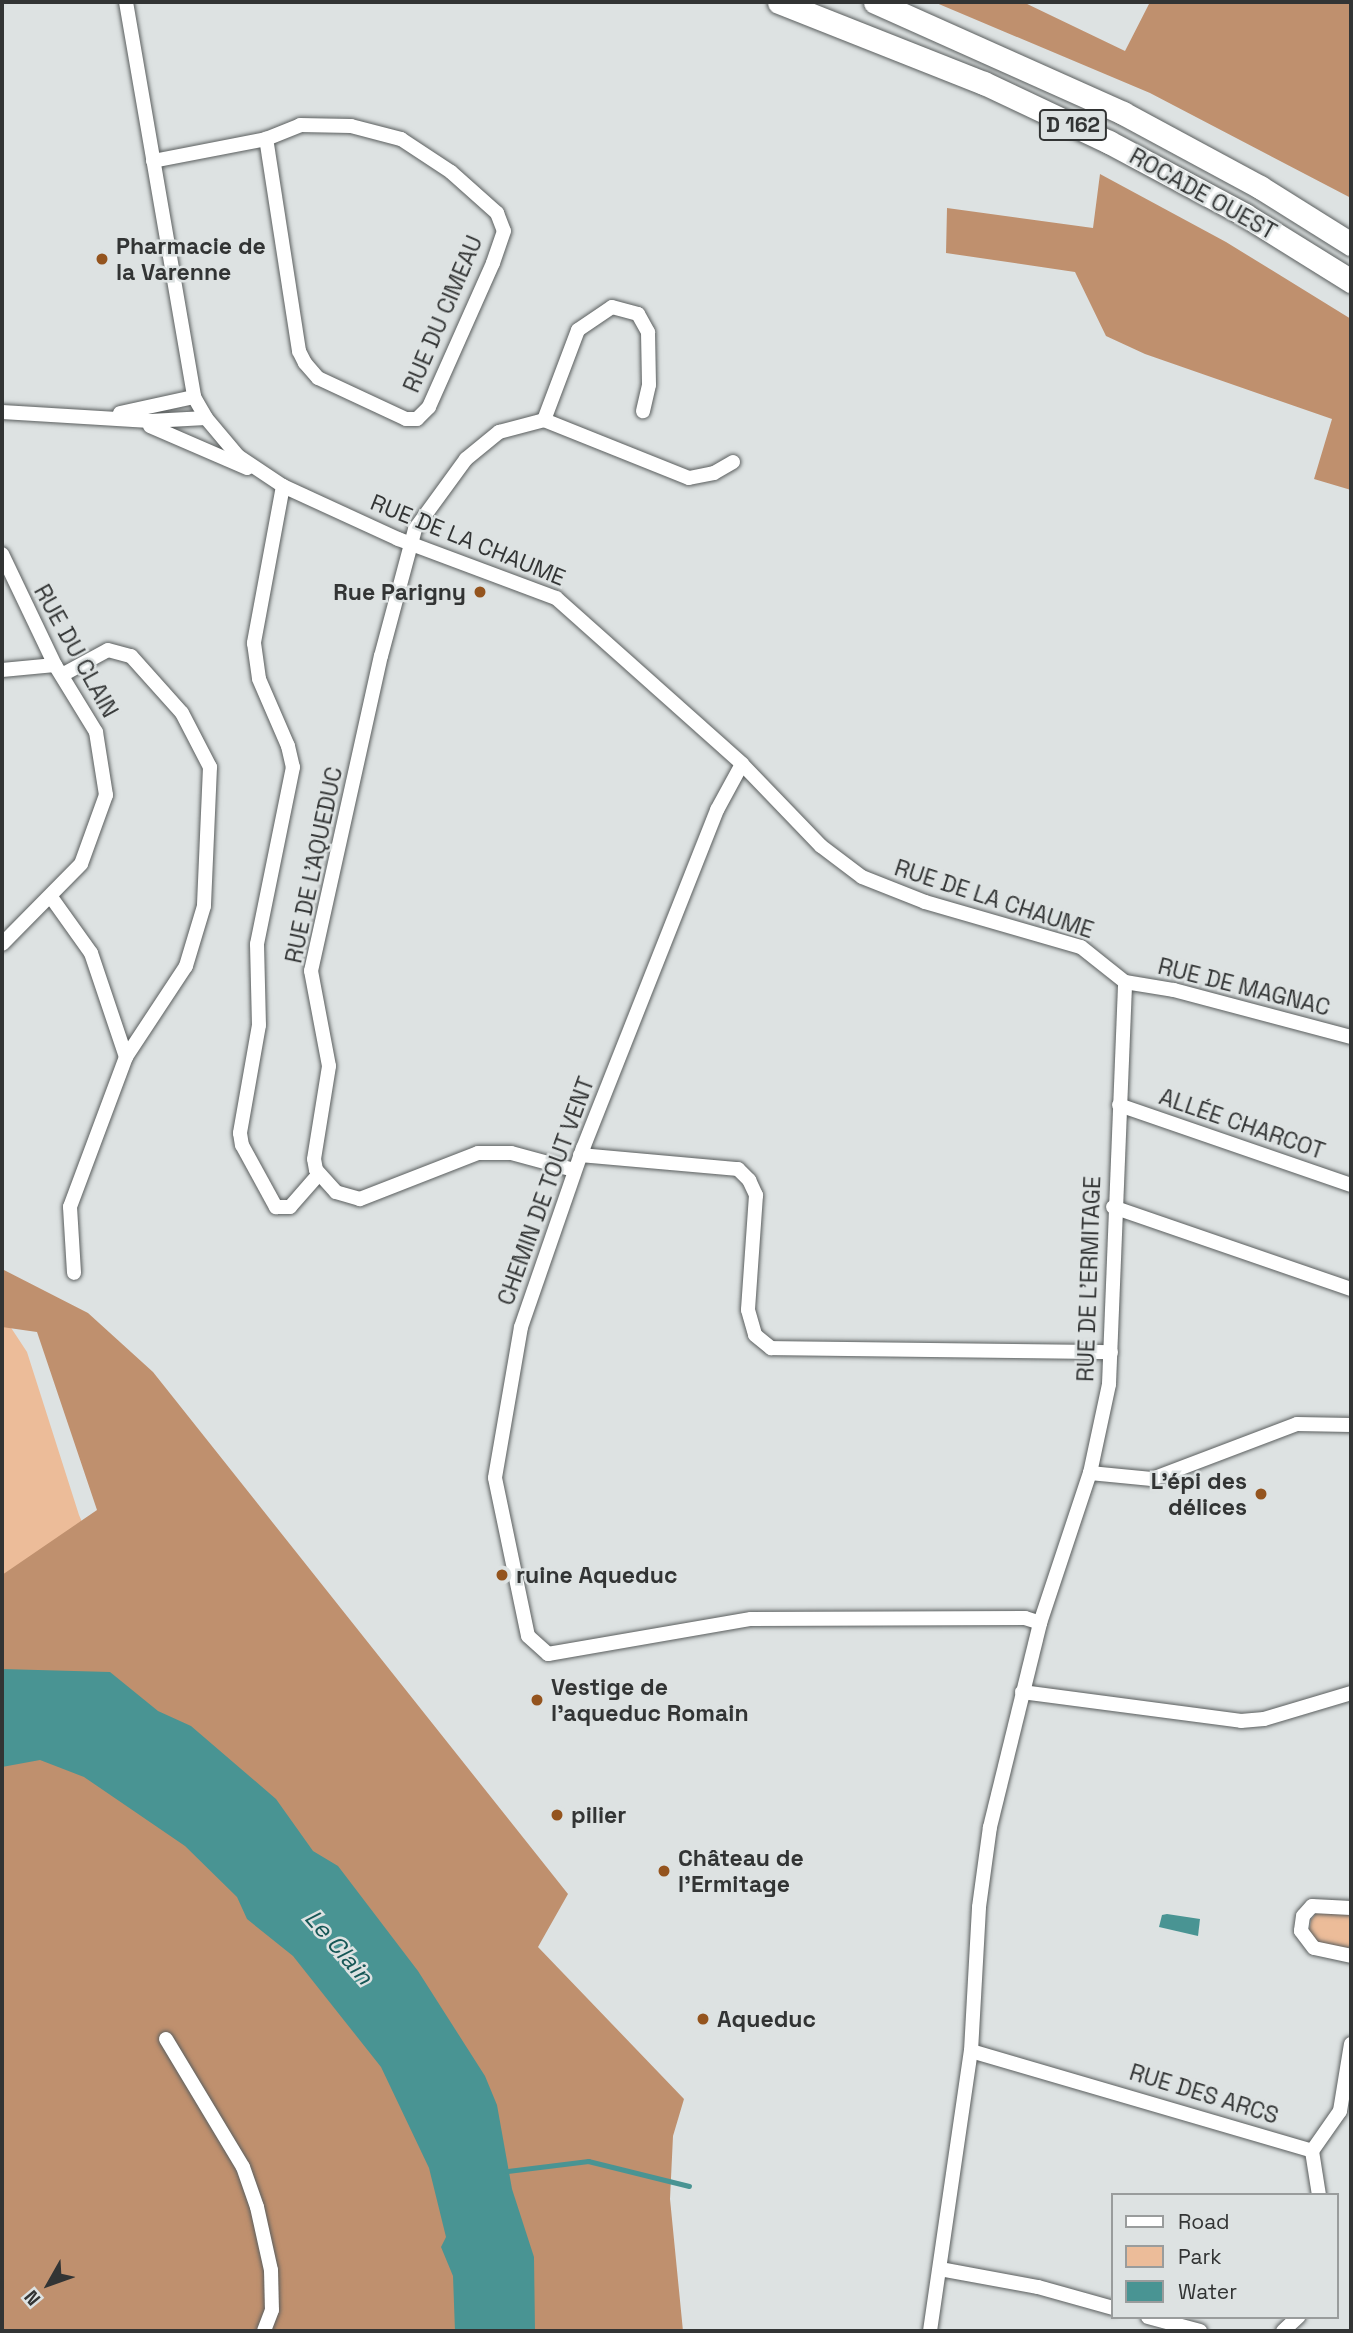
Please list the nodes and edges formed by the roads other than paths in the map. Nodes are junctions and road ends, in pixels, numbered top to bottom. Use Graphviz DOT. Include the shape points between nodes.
graph roads {
  1 [pos="126,2"];
  2 [pos="779,2"];
  3 [pos="875,2"];
  4 [pos="266,139"];
  5 [pos="153,161"];
  6 [pos="1351,244"];
  7 [pos="1351,281"];
  8 [pos="194,397"];
  9 [pos="643,411"];
  10 [pos="2,412"];
  11 [pos="112,415"];
  12 [pos="206,418"];
  13 [pos="544,420"];
  14 [pos="733,462"];
  15 [pos="268,477"];
  16 [pos="283,486"];
  17 [pos="409,542"];
  18 [pos="2,554"];
  19 [pos="2,670"];
  20 [pos="59,670"];
  21 [pos="742,764"];
  22 [pos="51,897"];
  23 [pos="2,944"];
  24 [pos="1125,982"];
  25 [pos="1351,1037"];
  26 [pos="126,1057"];
  27 [pos="1119,1105"];
  28 [pos="580,1155"];
  29 [pos="574,1170"];
  30 [pos="318,1175"];
  31 [pos="1351,1185"];
  32 [pos="1114,1207"];
  33 [pos="74,1273"];
  34 [pos="1351,1289"];
  35 [pos="1111,1352"];
  36 [pos="1351,1425"];
  37 [pos="1090,1473"];
  38 [pos="1040,1623"];
  39 [pos="1022,1692"];
  40 [pos="1351,1693"];
  41 [pos="1351,1908"];
  42 [pos="1351,1956"];
  43 [pos="166,2039"];
  44 [pos="1351,2044"];
  45 [pos="971,2050"];
  46 [pos="1312,2151"];
  47 [pos="1319,2193"];
  48 [pos="940,2269"];
  49 [pos="1112,2308"];
  50 [pos="1155,2319"];
  51 [pos="1296,2319"];
  52 [pos="264,2331"];
  53 [pos="930,2331"];
  54 [pos="1199,2331"];
  55 [pos="1283,2331"];
  1 -- 5 [label="street, RUE DE LA CHAUME"];
  2 -- 7 [label="main road, ROCADE OUEST / D 162" via="959,72 1109,142 1245,215"];
  3 -- 6 [label="main road, ROCADE OUEST / D 162" via="1123,113 1260,187"];
  4 -- 4 [label="street, RUE DU CIMEAU" via="299,351 318,378 406,419 417,419 429,407 493,262 504,230 497,213 451,172 401,139 351,126 316,124 300,125"];
  4 -- 5 [label="street, RUE DU CIMEAU"];
  5 -- 8 [label="street, RUE DE LA CHAUME"];
  8 -- 11 [label="street"];
  8 -- 12 [label="street, RUE DE LA CHAUME"];
  9 -- 13 [label="street" via="649,385 648,332 638,314 612,307 578,330"];
  10 -- 11 [label="street"];
  11 -- 12 [label="street" via="150,421"];
  11 -- 15 [label="street" via="173,432"];
  12 -- 15 [label="street, RUE DE LA CHAUME" via="239,456"];
  13 -- 14 [label="street" via="689,478 713,473"];
  13 -- 17 [label="street" via="509,427 481,445 452,476"];
  15 -- 16 [label="street, RUE DE LA CHAUME"];
  16 -- 17 [label="street, RUE DE LA CHAUME"];
  16 -- 30 [label="street" via="254,643 259,679 293,767 257,944 259,1025 240,1133 276,1207 290,1208"];
  17 -- 21 [label="street, RUE DE LA CHAUME" via="556,598"];
  17 -- 30 [label="street, RUE DE L'AQUEDUC" via="311,971 329,1066 314,1159"];
  18 -- 20 [label="street, RUE DU CLAIN"];
  19 -- 20 [label="street"];
  20 -- 22 [label="street, RUE DU CLAIN" via="96,732 106,795 89,850"];
  20 -- 26 [label="street" via="107,650 131,656 182,713 210,767 204,906 186,966"];
  21 -- 24 [label="street, RUE DE LA CHAUME" via="812,837 862,877 925,902 1081,947"];
  21 -- 28 [label="street, CHEMIN DE TOUT VENT" via="731,777"];
  22 -- 23 [label="street, RUE DU CLAIN"];
  22 -- 26 [label="street" via="91,953"];
  24 -- 25 [label="street, RUE DE MAGNAC" via="1174,989"];
  24 -- 27 [label="street, RUE DE L'ERMITAGE"];
  26 -- 33 [label="street" via="71,1207"];
  27 -- 31 [label="street, ALLÉE CHARCOT"];
  27 -- 32 [label="street, RUE DE L'ERMITAGE"];
  28 -- 29 [label="street, CHEMIN DE TOUT VENT"];
  28 -- 35 [label="street" via="738,1169 749,1180 756,1195 748,1310 755,1335 771,1348"];
  29 -- 30 [label="street" via="512,1153 478,1153 360,1199 335,1192"];
  29 -- 38 [label="street, CHEMIN DE TOUT VENT" via="522,1327 495,1478 528,1636 548,1654 751,1619 1025,1618"];
  32 -- 34 [label="street"];
  32 -- 35 [label="street, RUE DE L'ERMITAGE"];
  35 -- 37 [label="street, RUE DE L'ERMITAGE"];
  36 -- 37 [label="street" via="1322,1422 1278,1429 1152,1479"];
  37 -- 38 [label="street, RUE DE L'ERMITAGE"];
  38 -- 39 [label="street, RUE DE L'ERMITAGE"];
  39 -- 40 [label="street" via="1232,1721 1264,1718"];
  39 -- 45 [label="street, RUE DE L'ERMITAGE" via="982,1880"];
  41 -- 42 [label="street" via="1312,1906 1303,1916 1301,1931 1314,1948"];
  43 -- 52 [label="street" via="243,2167 257,2207 271,2270 272,2310"];
  44 -- 46 [label="street" via="1340,2111"];
  45 -- 46 [label="street, RUE DES ARCS"];
  45 -- 48 [label="street, RUE DE L'ERMITAGE"];
  46 -- 47 [label="street"];
  48 -- 49 [label="street" via="1038,2287"];
  48 -- 53 [label="street, RUE DE L'ERMITAGE"];
  50 -- 54 [label="street"];
  51 -- 55 [label="street"];
}
